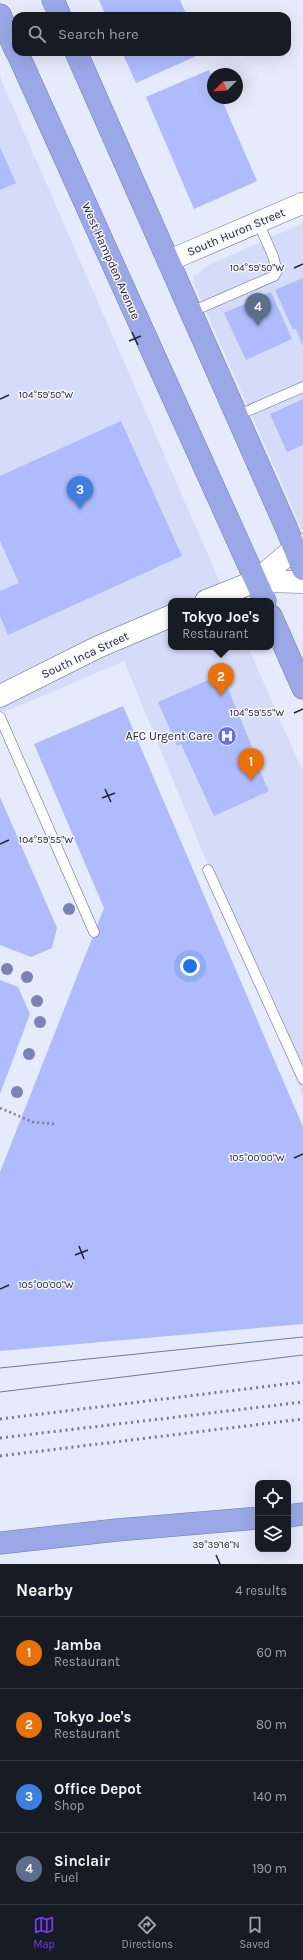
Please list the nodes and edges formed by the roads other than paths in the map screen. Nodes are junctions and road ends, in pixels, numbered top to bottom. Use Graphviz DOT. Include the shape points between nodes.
graph roads {
  1 [pos="53,0"];
  2 [pos="58,12"];
  3 [pos="0,15"];
  4 [pos="12,42"];
  5 [pos="18,56"];
  6 [pos="78,56"];
  7 [pos="303,203"];
  8 [pos="258,222"];
  9 [pos="168,262"];
  10 [pos="191,312"];
  11 [pos="303,387"];
  12 [pos="236,416"];
  13 [pos="299,547"];
  14 [pos="303,569"];
  15 [pos="256,581"];
  16 [pos="303,582"];
  17 [pos="214,598"];
  18 [pos="263,598"];
  19 [pos="168,617"];
  20 [pos="274,623"];
  21 [pos="303,688"];
  22 [pos="0,696"];
  23 [pos="0,717"];
  24 [pos="208,870"];
  25 [pos="94,932"];
  26 [pos="303,1079"];
  27 [pos="303,1514"];
  28 [pos="291,1516"];
  29 [pos="255,1518"];
  30 [pos="0,1543"];
  1 -- 2 [label="highway"];
  3 -- 4 [label="highway, West Hampden Avenue"];
  5 -- 15 [label="highway, West Hampden Avenue"];
  6 -- 9 [label="highway"];
  7 -- 8 [label="street, South Huron Street"];
  8 -- 9 [label="street, South Huron Street"];
  8 -- 10 [label="lane" via="273,256 276,271 274,276"];
  9 -- 10 [label="highway"];
  10 -- 12 [label="highway"];
  11 -- 12 [label="lane"];
  12 -- 13 [label="highway"];
  13 -- 14 [label="highway"];
  13 -- 15 [label="street"];
  15 -- 16 [label="street"];
  15 -- 17 [label="street"];
  15 -- 18 [label="highway, West Hampden Avenue"];
  19 -- 22 [label="street, South Inca Street" via="98,647"];
  20 -- 21 [label="highway"];
  23 -- 25 [label="lane"];
  24 -- 26 [label="lane"];
  27 -- 28 [label="highway"];
  29 -- 30 [label="highway"];
}
